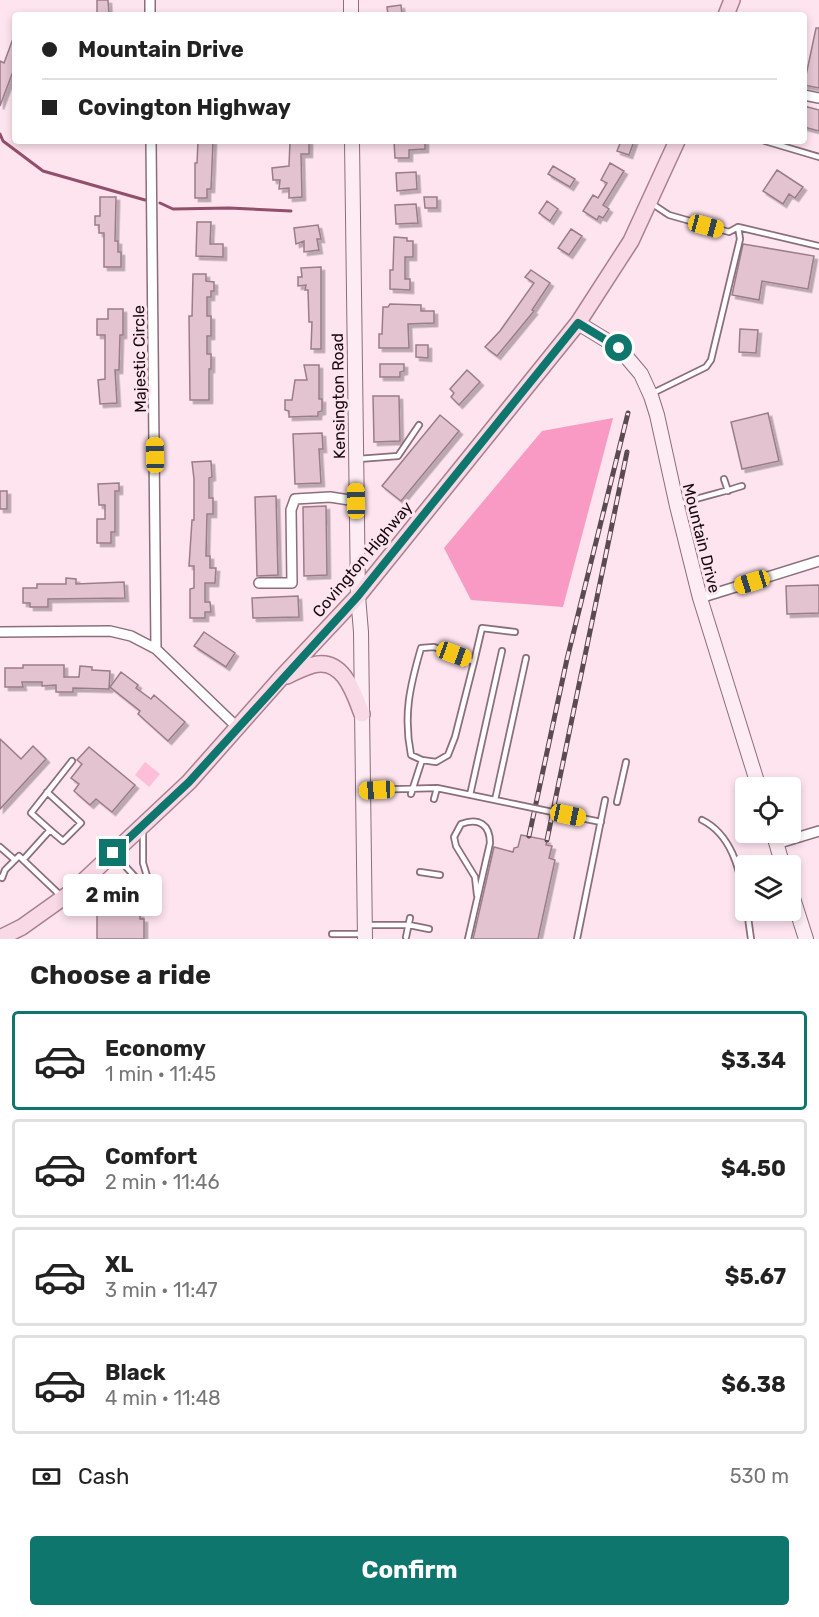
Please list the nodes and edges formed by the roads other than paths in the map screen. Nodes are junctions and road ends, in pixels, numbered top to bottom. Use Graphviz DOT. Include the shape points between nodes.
graph roads {
  1 [pos="152,144"];
  2 [pos="352,144"];
  3 [pos="676,144"];
  4 [pos="775,144"];
  5 [pos="819,157"];
  6 [pos="649,202"];
  7 [pos="738,227"];
  8 [pos="819,246"];
  9 [pos="578,323"];
  10 [pos="650,394"];
  11 [pos="419,424"];
  12 [pos="356,460"];
  13 [pos="724,478"];
  14 [pos="741,486"];
  15 [pos="728,491"];
  16 [pos="356,501"];
  17 [pos="677,506"];
  18 [pos="819,561"];
  19 [pos="259,583"];
  20 [pos="358,596"];
  21 [pos="700,598"];
  22 [pos="0,632"];
  23 [pos="515,632"];
  24 [pos="156,649"];
  25 [pos="502,651"];
  26 [pos="526,658"];
  27 [pos="474,662"];
  28 [pos="281,678"];
  29 [pos="362,714"];
  30 [pos="238,728"];
  31 [pos="422,760"];
  32 [pos="72,761"];
  33 [pos="626,762"];
  34 [pos="756,777"];
  35 [pos="415,788"];
  36 [pos="437,788"];
  37 [pos="363,791"];
  38 [pos="47,792"];
  39 [pos="411,794"];
  40 [pos="470,795"];
  41 [pos="434,799"];
  42 [pos="495,800"];
  43 [pos="605,800"];
  44 [pos="617,802"];
  45 [pos="702,820"];
  46 [pos="601,822"];
  47 [pos="143,825"];
  48 [pos="50,830"];
  49 [pos="819,831"];
  50 [pos="801,834"];
  51 [pos="0,847"];
  52 [pos="113,853"];
  53 [pos="15,860"];
  54 [pos="23,860"];
  55 [pos="735,865"];
  56 [pos="420,872"];
  57 [pos="440,875"];
  58 [pos="0,877"];
  59 [pos="477,895"];
  60 [pos="63,898"];
  61 [pos="411,918"];
  62 [pos="749,921"];
  63 [pos="800,921"];
  64 [pos="409,925"];
  65 [pos="429,929"];
  66 [pos="365,932"];
  67 [pos="332,934"];
  68 [pos="406,938"];
  69 [pos="0,939"];
  70 [pos="468,939"];
  71 [pos="577,939"];
  72 [pos="751,939"];
  73 [pos="806,939"];
  1 -- 24 [label="street, Majestic Circle"];
  2 -- 12 [label="street, Kensington Road"];
  3 -- 6 [label="main road, Covington Highway"];
  4 -- 5 [label="lane"];
  6 -- 7 [label="lane" via="683,220 729,232"];
  6 -- 9 [label="main road, Covington Highway" via="631,241"];
  7 -- 8 [label="lane"];
  7 -- 10 [label="lane" via="740,239 711,360 706,367"];
  9 -- 10 [label="street, Mountain Drive" via="619,348 641,375"];
  9 -- 20 [label="main road, Covington Highway"];
  10 -- 17 [label="street, Mountain Drive"];
  11 -- 12 [label="lane" via="398,456"];
  12 -- 16 [label="street, Kensington Road"];
  13 -- 15 [label="lane"];
  14 -- 15 [label="lane"];
  15 -- 17 [label="lane"];
  16 -- 19 [label="street" via="330,497 295,500 291,510 292,583"];
  16 -- 20 [label="street, Kensington Road"];
  17 -- 21 [label="street, Mountain Drive"];
  18 -- 21 [label="street"];
  20 -- 28 [label="main road, Covington Highway"];
  20 -- 29 [label="street, Kensington Road"];
  21 -- 34 [label="street, Mountain Drive"];
  22 -- 24 [label="street" via="110,632 131,636"];
  23 -- 27 [label="lane" via="482,628"];
  24 -- 30 [label="street"];
  25 -- 40 [label="lane"];
  26 -- 42 [label="lane"];
  27 -- 31 [label="lane" via="448,755 436,762"];
  27 -- 31 [label="lane" via="434,647 421,648 409,692 408,739 411,755"];
  28 -- 29 [label="main road" via="314,665 334,667 345,677"];
  28 -- 30 [label="main road, Covington Highway"];
  29 -- 37 [label="street, Kensington Road"];
  30 -- 47 [label="main road, Covington Highway"];
  31 -- 35 [label="lane"];
  32 -- 38 [label="lane"];
  33 -- 44 [label="lane"];
  35 -- 36 [label="lane"];
  35 -- 37 [label="lane"];
  35 -- 39 [label="lane"];
  36 -- 40 [label="lane"];
  36 -- 41 [label="lane"];
  37 -- 66 [label="street, Kensington Road"];
  38 -- 48 [label="lane" via="31,813"];
  38 -- 48 [label="lane" via="81,823 63,841"];
  40 -- 42 [label="lane"];
  42 -- 46 [label="lane, bridge"];
  43 -- 46 [label="lane"];
  45 -- 55 [label="lane" via="721,832"];
  46 -- 71 [label="lane"];
  47 -- 52 [label="main road, Covington Highway"];
  47 -- 52 [label="lane" via="143,863 153,896"];
  48 -- 54 [label="lane"];
  49 -- 50 [label="street"];
  51 -- 53 [label="lane"];
  52 -- 60 [label="main road, Covington Highway"];
  53 -- 54 [label="lane" via="19,856"];
  53 -- 58 [label="lane"];
  54 -- 60 [label="lane"];
  56 -- 57 [label="lane"];
  59 -- 59 [label="lane" via="490,833 477,822 468,821 461,824 454,837 475,877"];
  59 -- 70 [label="lane"];
  60 -- 69 [label="main road, Covington Highway"];
  61 -- 64 [label="lane"];
  62 -- 72 [label="lane"];
  63 -- 73 [label="street"];
  64 -- 65 [label="lane"];
  64 -- 66 [label="lane"];
  64 -- 68 [label="lane"];
  66 -- 67 [label="lane"];
}
